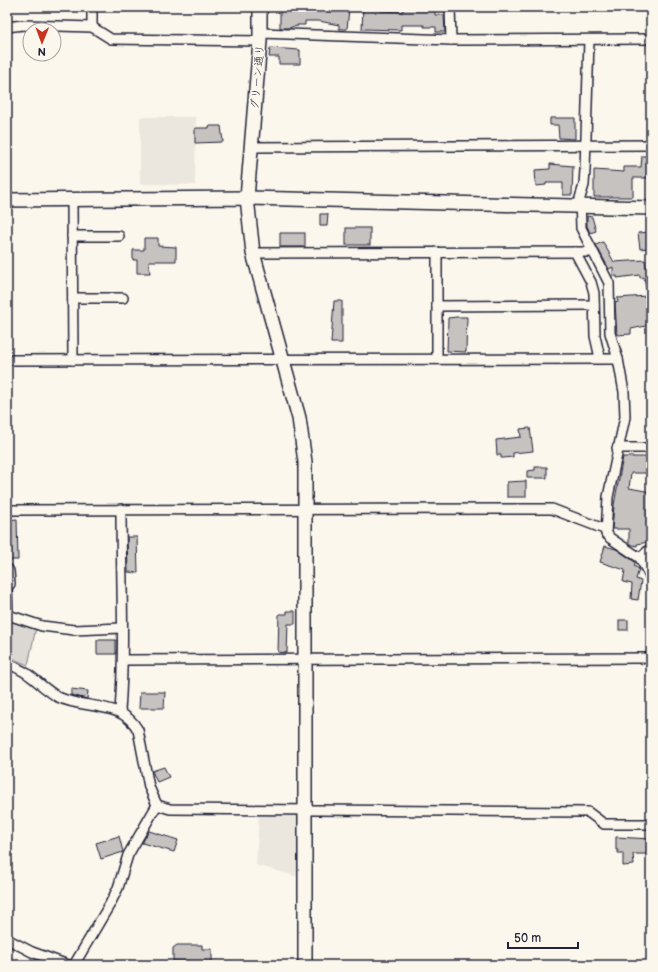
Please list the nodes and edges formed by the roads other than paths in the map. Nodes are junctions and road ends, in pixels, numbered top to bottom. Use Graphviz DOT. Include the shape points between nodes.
graph roads {
  1 [pos="92,7"];
  2 [pos="260,7"];
  3 [pos="450,7"];
  4 [pos="7,27"];
  5 [pos="92,27"];
  6 [pos="260,37"];
  7 [pos="651,39"];
  8 [pos="451,40"];
  9 [pos="589,40"];
  10 [pos="586,145"];
  11 [pos="651,145"];
  12 [pos="251,147"];
  13 [pos="247,198"];
  14 [pos="7,200"];
  15 [pos="72,200"];
  16 [pos="580,207"];
  17 [pos="651,208"];
  18 [pos="72,236"];
  19 [pos="119,236"];
  20 [pos="253,252"];
  21 [pos="438,252"];
  22 [pos="575,252"];
  23 [pos="592,252"];
  24 [pos="73,298"];
  25 [pos="123,298"];
  26 [pos="594,305"];
  27 [pos="437,306"];
  28 [pos="600,358"];
  29 [pos="283,359"];
  30 [pos="437,359"];
  31 [pos="618,359"];
  32 [pos="7,360"];
  33 [pos="73,360"];
  34 [pos="617,448"];
  35 [pos="651,448"];
  36 [pos="306,508"];
  37 [pos="121,509"];
  38 [pos="7,510"];
  39 [pos="606,534"];
  40 [pos="651,548"];
  41 [pos="640,558"];
  42 [pos="7,568"];
  43 [pos="651,578"];
  44 [pos="122,628"];
  45 [pos="651,658"];
  46 [pos="306,659"];
  47 [pos="124,660"];
  48 [pos="7,664"];
  49 [pos="120,711"];
  50 [pos="157,805"];
  51 [pos="304,809"];
  52 [pos="651,824"];
  53 [pos="7,939"];
  54 [pos="68,965"];
  55 [pos="74,965"];
  56 [pos="305,965"];
  1 -- 5 [label="street"];
  2 -- 6 [label="street, グリーン通り"];
  3 -- 8 [label="street"];
  4 -- 5 [label="street"];
  5 -- 6 [label="street" via="111,39"];
  6 -- 8 [label="street"];
  6 -- 12 [label="street, グリーン通り"];
  7 -- 9 [label="street"];
  8 -- 9 [label="street"];
  9 -- 10 [label="street"];
  10 -- 11 [label="street"];
  10 -- 12 [label="street"];
  10 -- 16 [label="street"];
  12 -- 13 [label="street, グリーン通り"];
  13 -- 15 [label="street"];
  13 -- 16 [label="street"];
  13 -- 20 [label="street, グリーン通り"];
  14 -- 15 [label="street"];
  15 -- 18 [label="street"];
  16 -- 17 [label="street"];
  16 -- 23 [label="street" via="581,228"];
  18 -- 19 [label="street"];
  18 -- 24 [label="street"];
  20 -- 21 [label="street"];
  20 -- 29 [label="street, グリーン通り"];
  21 -- 22 [label="street"];
  21 -- 27 [label="street"];
  22 -- 23 [label="street"];
  22 -- 26 [label="street" via="594,293"];
  23 -- 31 [label="street" via="609,283 610,333"];
  24 -- 25 [label="street"];
  24 -- 33 [label="street"];
  26 -- 27 [label="street"];
  26 -- 28 [label="street" via="595,336"];
  27 -- 30 [label="street"];
  28 -- 30 [label="street"];
  28 -- 31 [label="street"];
  29 -- 30 [label="street"];
  29 -- 33 [label="street"];
  29 -- 36 [label="street, グリーン通り" via="302,436"];
  31 -- 34 [label="street" via="624,392 625,418"];
  32 -- 33 [label="street"];
  34 -- 35 [label="street"];
  34 -- 39 [label="street" via="608,497"];
  36 -- 37 [label="street"];
  36 -- 39 [label="street" via="552,509 604,529"];
  36 -- 46 [label="street, グリーン通り"];
  37 -- 38 [label="street"];
  37 -- 44 [label="street"];
  39 -- 41 [label="street"];
  40 -- 41 [label="street"];
  41 -- 43 [label="street"];
  42 -- 44 [label="street" via="10,584 7,587 8,614 42,626 74,630"];
  44 -- 47 [label="street"];
  45 -- 46 [label="street"];
  46 -- 47 [label="street"];
  46 -- 51 [label="street, グリーン通り"];
  47 -- 49 [label="street"];
  48 -- 49 [label="street" via="34,678 60,698"];
  49 -- 50 [label="street" via="133,721 138,730 149,787"];
  50 -- 51 [label="street" via="170,809"];
  50 -- 55 [label="street" via="128,855 110,904"];
  51 -- 52 [label="street" via="588,812 604,824"];
  51 -- 56 [label="street, グリーン通り"];
  53 -- 54 [label="street" via="32,952"];
}
